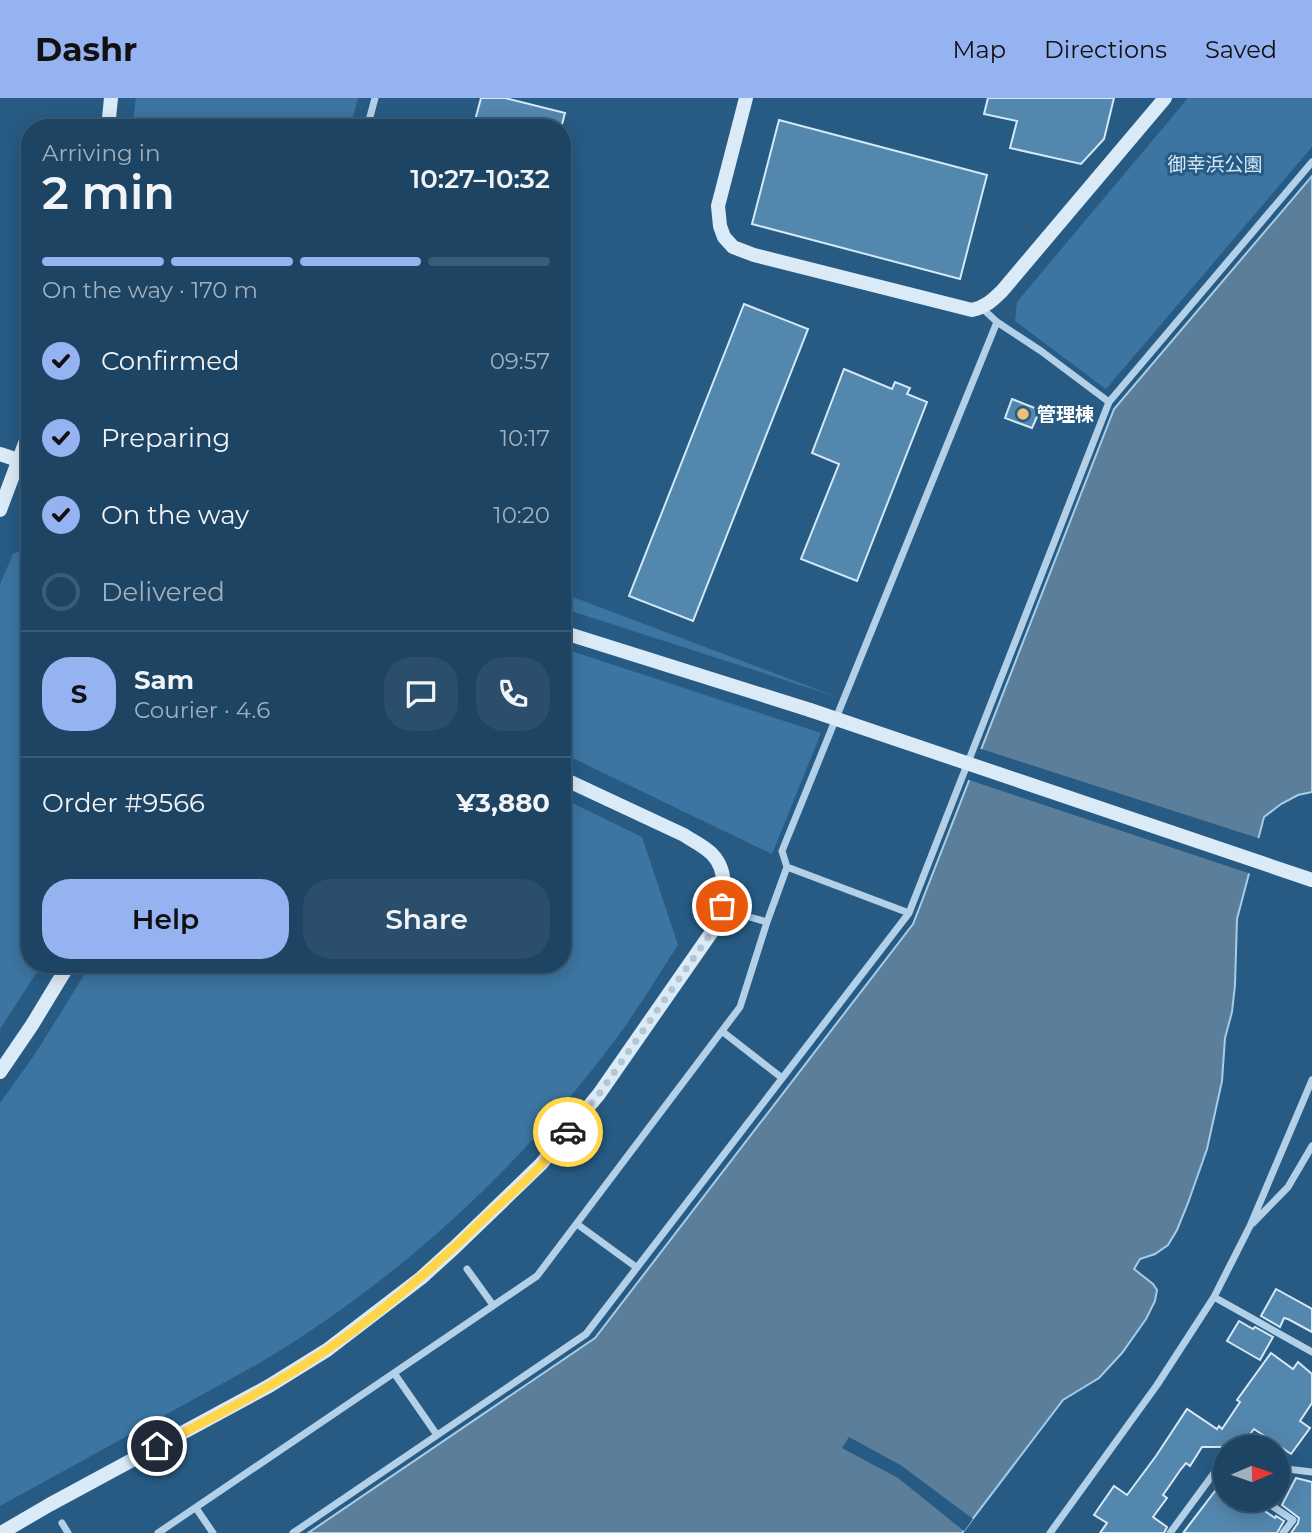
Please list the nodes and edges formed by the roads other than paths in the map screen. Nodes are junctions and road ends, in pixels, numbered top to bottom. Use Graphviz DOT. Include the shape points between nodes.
graph roads {
  1 [pos="111,98"];
  2 [pos="375,98"];
  3 [pos="746,98"];
  4 [pos="1166,98"];
  5 [pos="109,119"];
  6 [pos="369,119"];
  7 [pos="1312,162"];
  8 [pos="982,308"];
  9 [pos="998,322"];
  10 [pos="1109,402"];
  11 [pos="0,454"];
  12 [pos="21,461"];
  13 [pos="21,470"];
  14 [pos="0,510"];
  15 [pos="571,635"];
  16 [pos="571,782"];
  17 [pos="787,867"];
  18 [pos="1312,880"];
  19 [pos="909,914"];
  20 [pos="746,916"];
  21 [pos="767,922"];
  22 [pos="64,973"];
  23 [pos="723,1032"];
  24 [pos="0,1072"];
  25 [pos="782,1078"];
  26 [pos="1312,1080"];
  27 [pos="1312,1146"];
  28 [pos="577,1224"];
  29 [pos="1250,1226"];
  30 [pos="636,1268"];
  31 [pos="467,1269"];
  32 [pos="1214,1297"];
  33 [pos="493,1305"];
  34 [pos="1312,1352"];
  35 [pos="394,1373"];
  36 [pos="437,1435"];
  37 [pos="1290,1469"];
  38 [pos="1312,1472"];
  39 [pos="1213,1478"];
  40 [pos="196,1508"];
  41 [pos="1281,1512"];
  42 [pos="62,1523"];
  43 [pos="2,1533"];
  44 [pos="68,1533"];
  45 [pos="158,1533"];
  46 [pos="213,1533"];
  47 [pos="293,1533"];
  48 [pos="1049,1533"];
  49 [pos="1170,1533"];
  50 [pos="1283,1533"];
  1 -- 5 [label="street"];
  2 -- 6 [label="street"];
  3 -- 8 [label="street" via="718,206 724,237 733,247 962,308"];
  4 -- 8 [label="street" via="1002,291"];
  7 -- 10 [label="street"];
  8 -- 9 [label="street"];
  9 -- 10 [label="street"];
  9 -- 17 [label="street" via="782,851"];
  10 -- 19 [label="street"];
  11 -- 12 [label="street"];
  13 -- 14 [label="street"];
  15 -- 18 [label="street, bridge" via="810,710"];
  16 -- 43 [label="street" via="699,844 719,863 723,875 722,906 711,933 599,1094 541,1164 454,1248 345,1336 269,1386"];
  17 -- 19 [label="street"];
  17 -- 21 [label="street"];
  19 -- 25 [label="street"];
  20 -- 21 [label="street"];
  21 -- 23 [label="street" via="740,1007"];
  22 -- 24 [label="street"];
  23 -- 25 [label="street"];
  23 -- 28 [label="street"];
  25 -- 30 [label="street"];
  26 -- 29 [label="street"];
  27 -- 29 [label="street" via="1288,1187"];
  28 -- 30 [label="street"];
  28 -- 33 [label="street" via="537,1276"];
  29 -- 32 [label="street"];
  30 -- 36 [label="street" via="586,1334"];
  31 -- 33 [label="street"];
  32 -- 34 [label="street"];
  32 -- 48 [label="street" via="1157,1385"];
  33 -- 35 [label="street"];
  35 -- 36 [label="street"];
  35 -- 40 [label="street"];
  36 -- 47 [label="street"];
  37 -- 38 [label="street"];
  39 -- 49 [label="street"];
  40 -- 45 [label="street"];
  40 -- 46 [label="street"];
  41 -- 50 [label="street" via="1293,1520"];
  42 -- 44 [label="street"];
}
